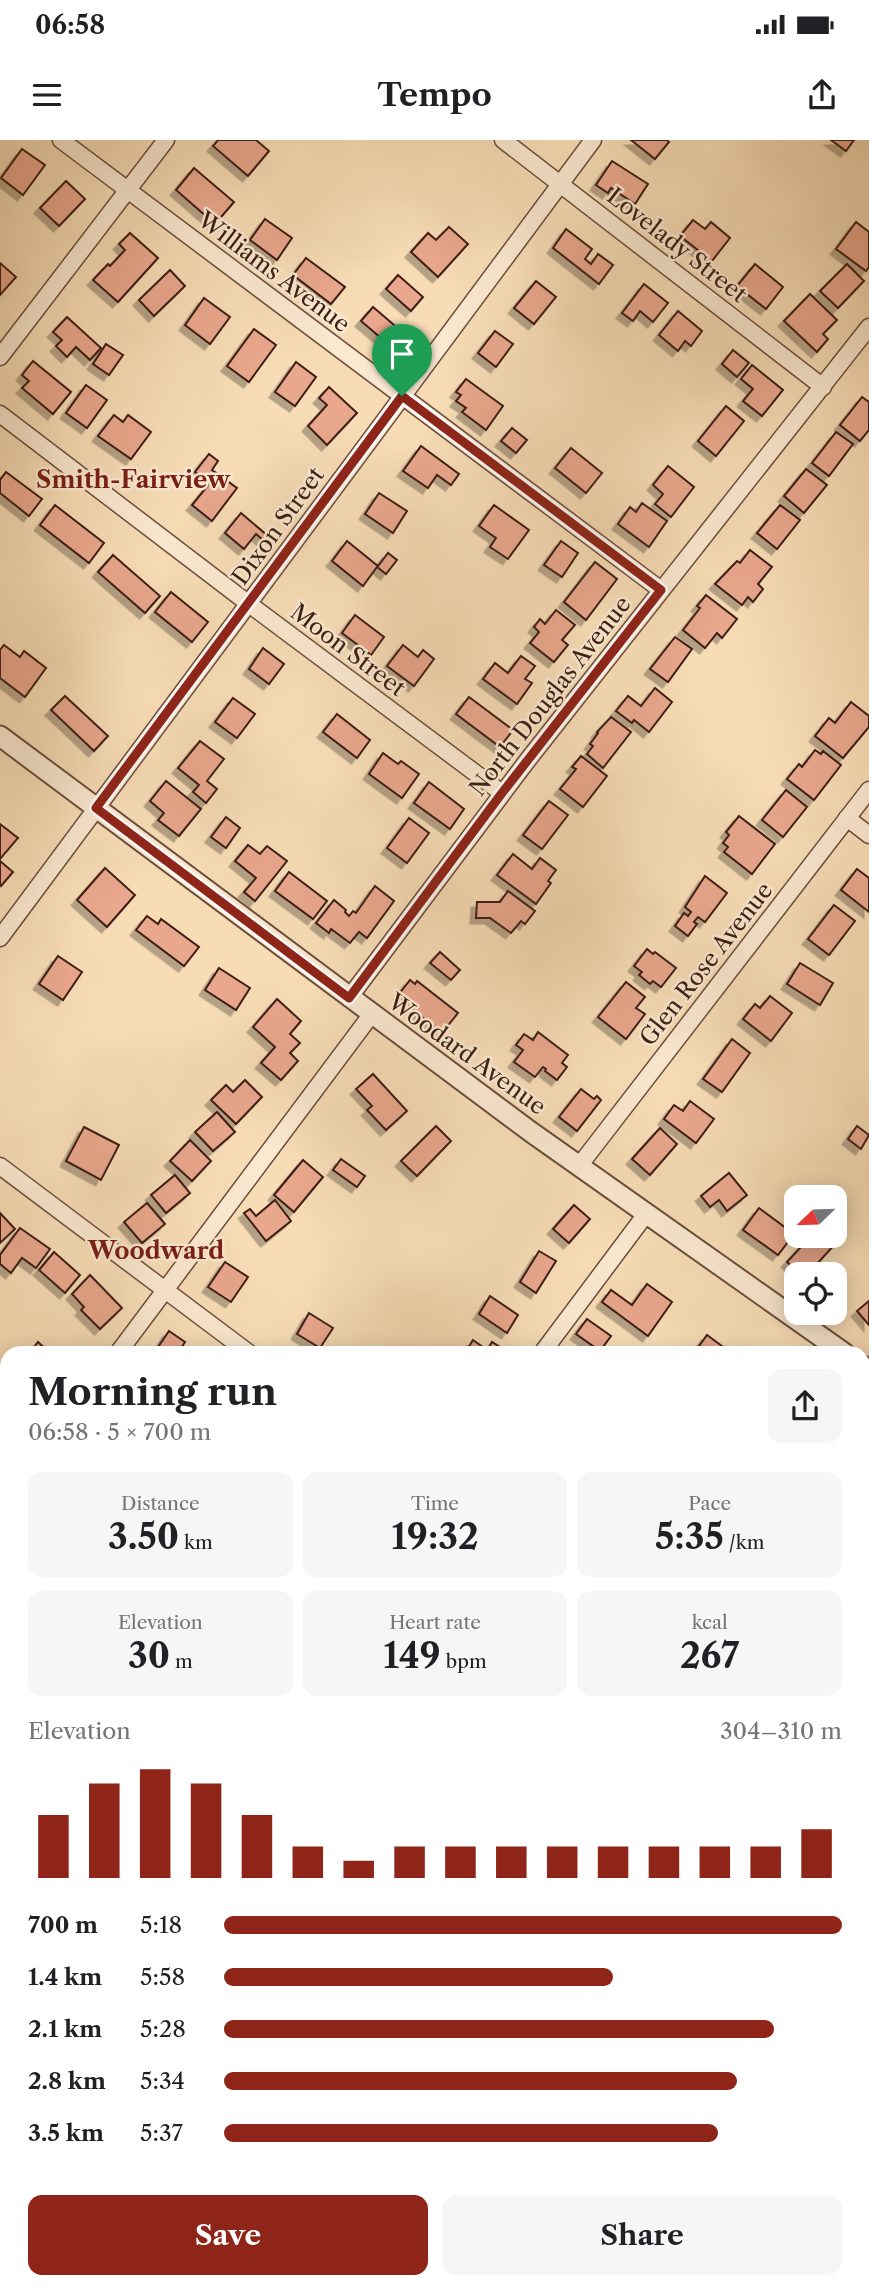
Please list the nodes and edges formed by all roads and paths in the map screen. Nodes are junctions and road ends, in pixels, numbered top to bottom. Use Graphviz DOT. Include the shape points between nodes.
graph roads {
  1 [pos="61,140"];
  2 [pos="166,140"];
  3 [pos="503,140"];
  4 [pos="593,140"];
  5 [pos="561,183"];
  6 [pos="127,191"];
  7 [pos="869,327"];
  8 [pos="0,357"];
  9 [pos="824,387"];
  10 [pos="402,396"];
  11 [pos="0,414"];
  12 [pos="661,590"];
  13 [pos="248,604"];
  14 [pos="0,736"];
  15 [pos="869,790"];
  16 [pos="502,793"];
  17 [pos="96,808"];
  18 [pos="847,818"];
  19 [pos="869,835"];
  20 [pos="0,938"];
  21 [pos="349,998"];
  22 [pos="371,1015"];
  23 [pos="0,1167"];
  24 [pos="579,1167"];
  25 [pos="646,1214"];
  26 [pos="165,1290"];
  27 [pos="123,1346"];
  28 [pos="240,1346"];
  29 [pos="547,1346"];
  30 [pos="834,1346"];
  1 -- 6 [label="street, Williams Avenue"];
  2 -- 6 [label="street"];
  3 -- 5 [label="street, Lovelady Street"];
  4 -- 5 [label="street, Dixon Street"];
  5 -- 9 [label="street, Lovelady Street"];
  5 -- 10 [label="street, Dixon Street"];
  6 -- 8 [label="street"];
  6 -- 10 [label="street, Williams Avenue"];
  7 -- 9 [label="street, North Douglas Avenue"];
  9 -- 12 [label="street, North Douglas Avenue"];
  10 -- 12 [label="street, Williams Avenue"];
  10 -- 13 [label="street, Dixon Street"];
  11 -- 13 [label="street, Moon Street"];
  12 -- 16 [label="street, North Douglas Avenue"];
  13 -- 16 [label="street, Moon Street"];
  13 -- 17 [label="street, Dixon Street"];
  14 -- 17 [label="street, Woodard Avenue"];
  15 -- 18 [label="street, Glen Rose Avenue"];
  16 -- 21 [label="street, North Douglas Avenue"];
  17 -- 20 [label="street, Dixon Street"];
  17 -- 21 [label="street, Woodard Avenue"];
  18 -- 19 [label="street"];
  18 -- 24 [label="street, Glen Rose Avenue"];
  21 -- 22 [label="street, Woodard Avenue"];
  22 -- 24 [label="street, Woodard Avenue"];
  22 -- 26 [label="street"];
  23 -- 26 [label="street"];
  24 -- 25 [label="street, Woodard Avenue"];
  25 -- 29 [label="street"];
  25 -- 30 [label="street, Woodard Avenue"];
  26 -- 27 [label="street"];
  26 -- 28 [label="street"];
}
